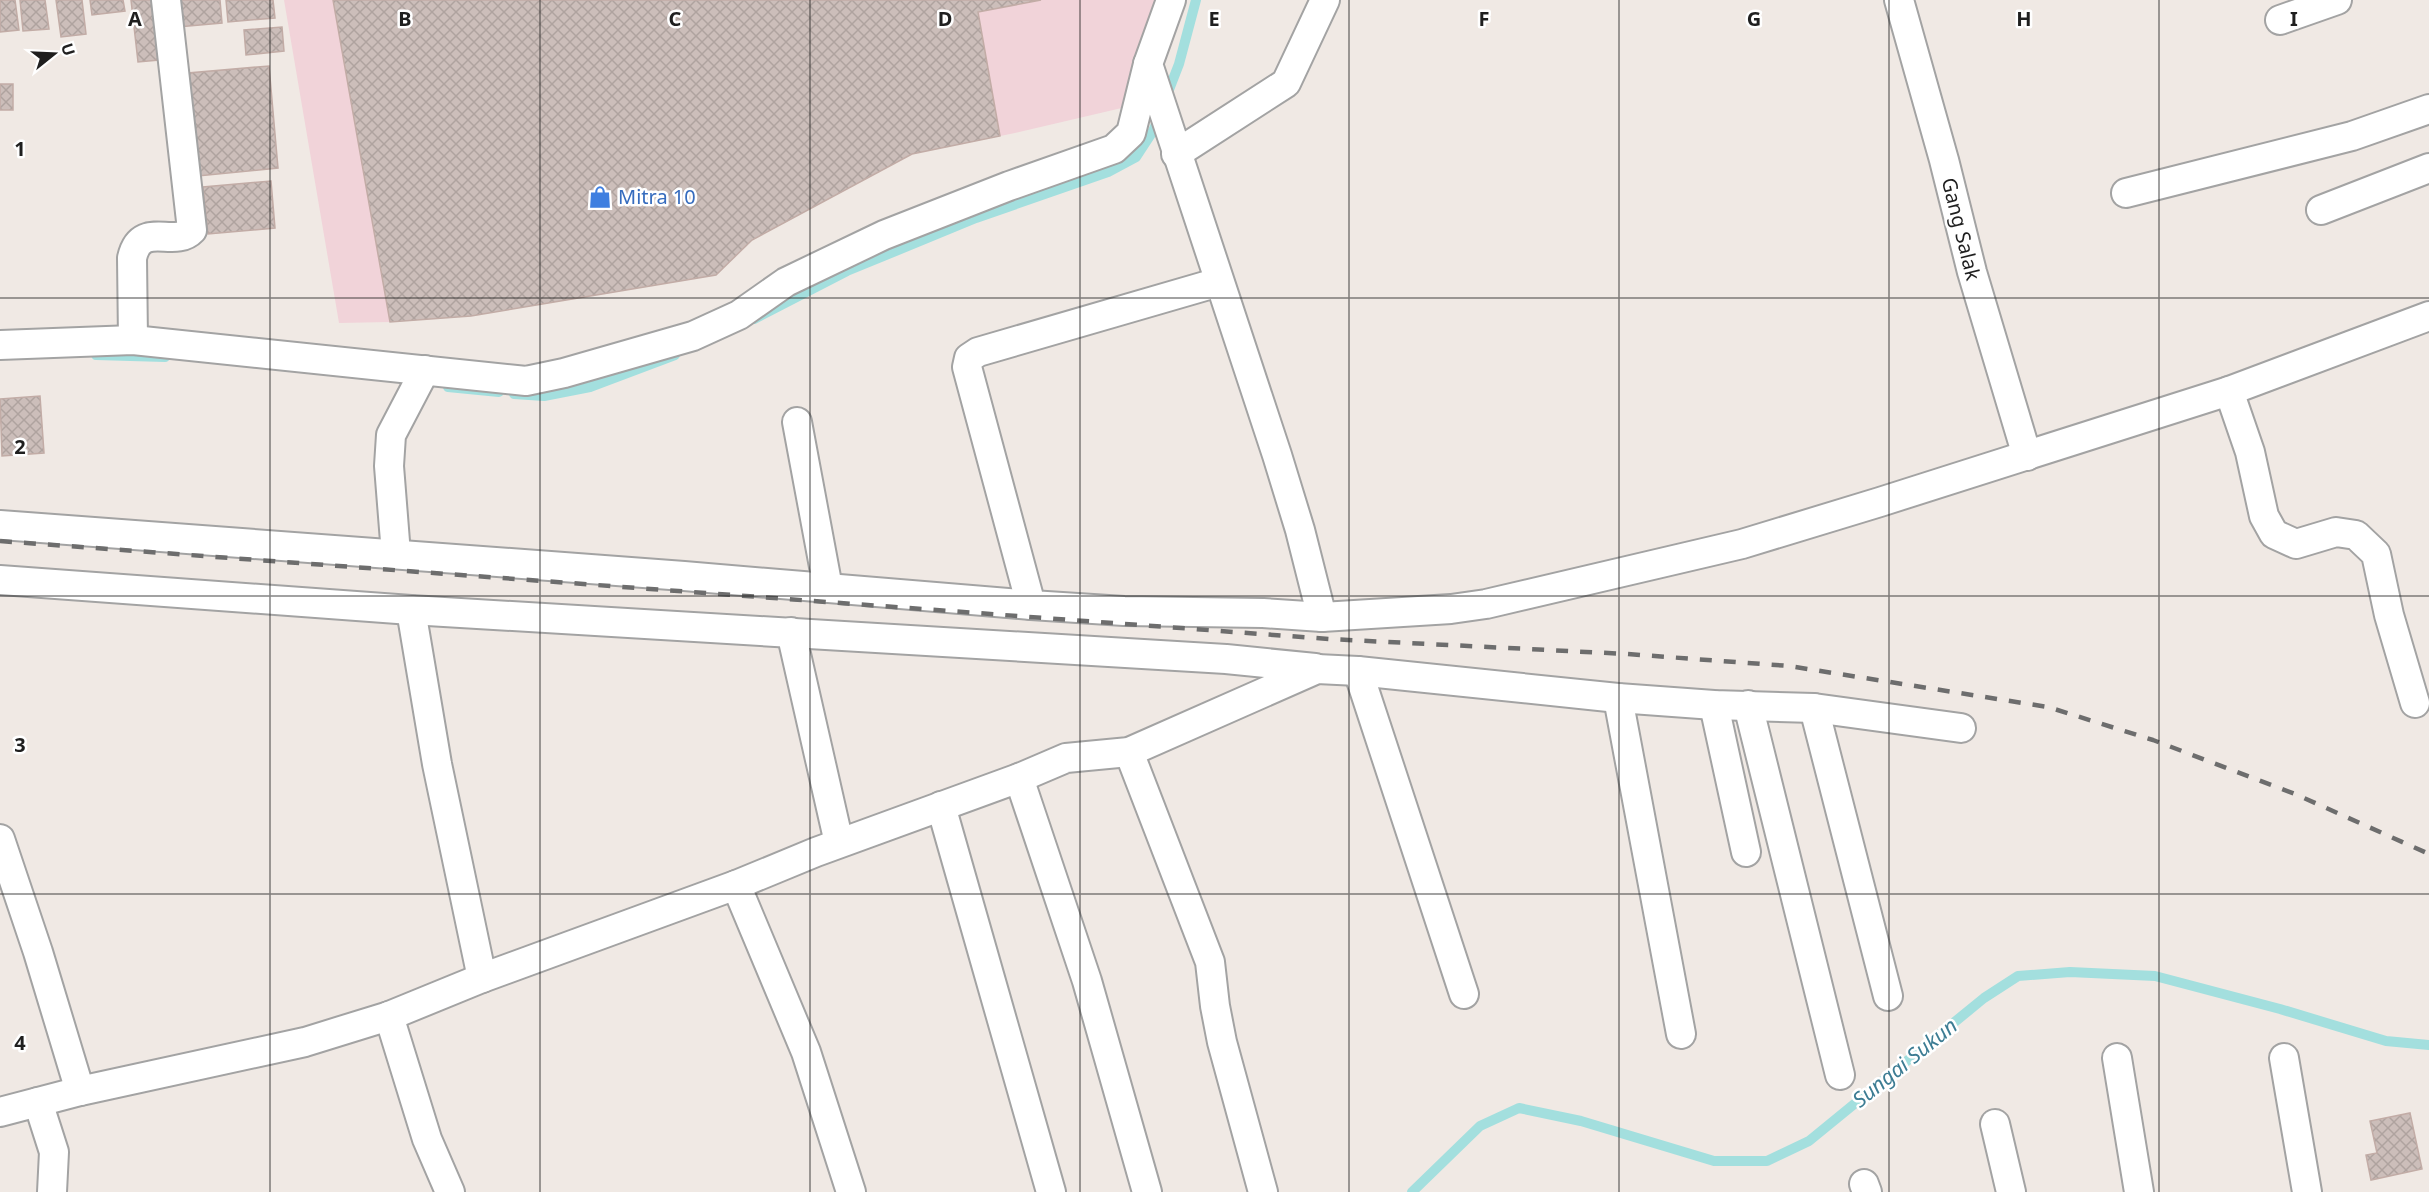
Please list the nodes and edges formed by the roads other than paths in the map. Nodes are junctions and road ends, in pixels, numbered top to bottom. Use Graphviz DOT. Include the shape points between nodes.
graph roads {
  1 [pos="166,0"];
  2 [pos="1171,0"];
  3 [pos="1325,0"];
  4 [pos="1899,0"];
  5 [pos="2337,0"];
  6 [pos="2280,20"];
  7 [pos="1148,64"];
  8 [pos="2429,109"];
  9 [pos="1174,145"];
  10 [pos="2429,168"];
  11 [pos="2126,193"];
  12 [pos="2321,210"];
  13 [pos="1219,282"];
  14 [pos="2429,316"];
  15 [pos="133,340"];
  16 [pos="0,345"];
  17 [pos="420,380"];
  18 [pos="2229,391"];
  19 [pos="796,422"];
  20 [pos="2027,456"];
  21 [pos="0,525"];
  22 [pos="396,554"];
  23 [pos="0,580"];
  24 [pos="828,588"];
  25 [pos="1031,605"];
  26 [pos="411,610"];
  27 [pos="1323,617"];
  28 [pos="791,632"];
  29 [pos="1317,669"];
  30 [pos="1358,670"];
  31 [pos="1618,698"];
  32 [pos="2415,703"];
  33 [pos="1714,705"];
  34 [pos="1748,705"];
  35 [pos="1815,708"];
  36 [pos="1961,728"];
  37 [pos="1129,752"];
  38 [pos="1019,778"];
  39 [pos="941,806"];
  40 [pos="0,839"];
  41 [pos="840,843"];
  42 [pos="1746,852"];
  43 [pos="736,885"];
  44 [pos="482,978"];
  45 [pos="1464,994"];
  46 [pos="1887,996"];
  47 [pos="389,1016"];
  48 [pos="1681,1034"];
  49 [pos="2117,1058"];
  50 [pos="2284,1058"];
  51 [pos="1840,1075"];
  52 [pos="80,1091"];
  53 [pos="38,1102"];
  54 [pos="0,1112"];
  55 [pos="1995,1124"];
  56 [pos="51,1192"];
  57 [pos="450,1192"];
  58 [pos="851,1192"];
  59 [pos="1051,1192"];
  60 [pos="1147,1192"];
  61 [pos="1263,1192"];
  62 [pos="2011,1192"];
  63 [pos="2139,1192"];
  64 [pos="2307,1192"];
  1 -- 15 [label="street" via="192,230 185,235 146,238 135,246"];
  2 -- 7 [label="street"];
  3 -- 9 [label="street" via="1286,83"];
  4 -- 20 [label="street, Gang Salak" via="1972,272"];
  5 -- 6 [label="street"];
  7 -- 9 [label="street"];
  7 -- 17 [label="street" via="1131,133 1114,149 884,235 786,282 739,315 693,336 526,381"];
  8 -- 11 [label="street" via="2352,136"];
  9 -- 13 [label="street"];
  10 -- 12 [label="street"];
  13 -- 25 [label="street" via="978,352 969,358 967,367"];
  13 -- 27 [label="street" via="1300,530"];
  14 -- 18 [label="street"];
  15 -- 16 [label="street"];
  15 -- 17 [label="street"];
  17 -- 22 [label="street" via="391,435 389,466"];
  18 -- 20 [label="street"];
  18 -- 32 [label="street" via="2250,452 2264,516 2274,534 2296,544 2336,532 2356,535 2376,554"];
  19 -- 24 [label="street"];
  20 -- 27 [label="street" via="1742,544 1486,604"];
  21 -- 22 [label="street"];
  22 -- 24 [label="street"];
  23 -- 26 [label="street"];
  24 -- 25 [label="street"];
  25 -- 27 [label="street"];
  26 -- 28 [label="street"];
  26 -- 44 [label="street" via="437,764"];
  28 -- 29 [label="street" via="1226,659"];
  28 -- 41 [label="street"];
  29 -- 30 [label="street"];
  29 -- 37 [label="street"];
  30 -- 31 [label="street"];
  30 -- 45 [label="street"];
  31 -- 33 [label="street"];
  31 -- 48 [label="street"];
  33 -- 34 [label="street"];
  33 -- 42 [label="street"];
  34 -- 35 [label="street"];
  34 -- 51 [label="street"];
  35 -- 36 [label="street"];
  35 -- 46 [label="street"];
  37 -- 38 [label="street" via="1066,758"];
  37 -- 61 [label="street" via="1210,962 1222,1042"];
  38 -- 39 [label="street"];
  38 -- 60 [label="street" via="1087,981"];
  39 -- 41 [label="street"];
  39 -- 59 [label="street"];
  40 -- 52 [label="street"];
  41 -- 43 [label="street"];
  43 -- 44 [label="street"];
  43 -- 58 [label="street" via="806,1052"];
  44 -- 47 [label="street"];
  47 -- 52 [label="street" via="305,1042"];
  47 -- 57 [label="street" via="427,1139"];
  49 -- 63 [label="street"];
  50 -- 64 [label="street"];
  52 -- 53 [label="street"];
  53 -- 54 [label="street"];
  53 -- 56 [label="street" via="54,1152"];
  55 -- 62 [label="street"];
}
